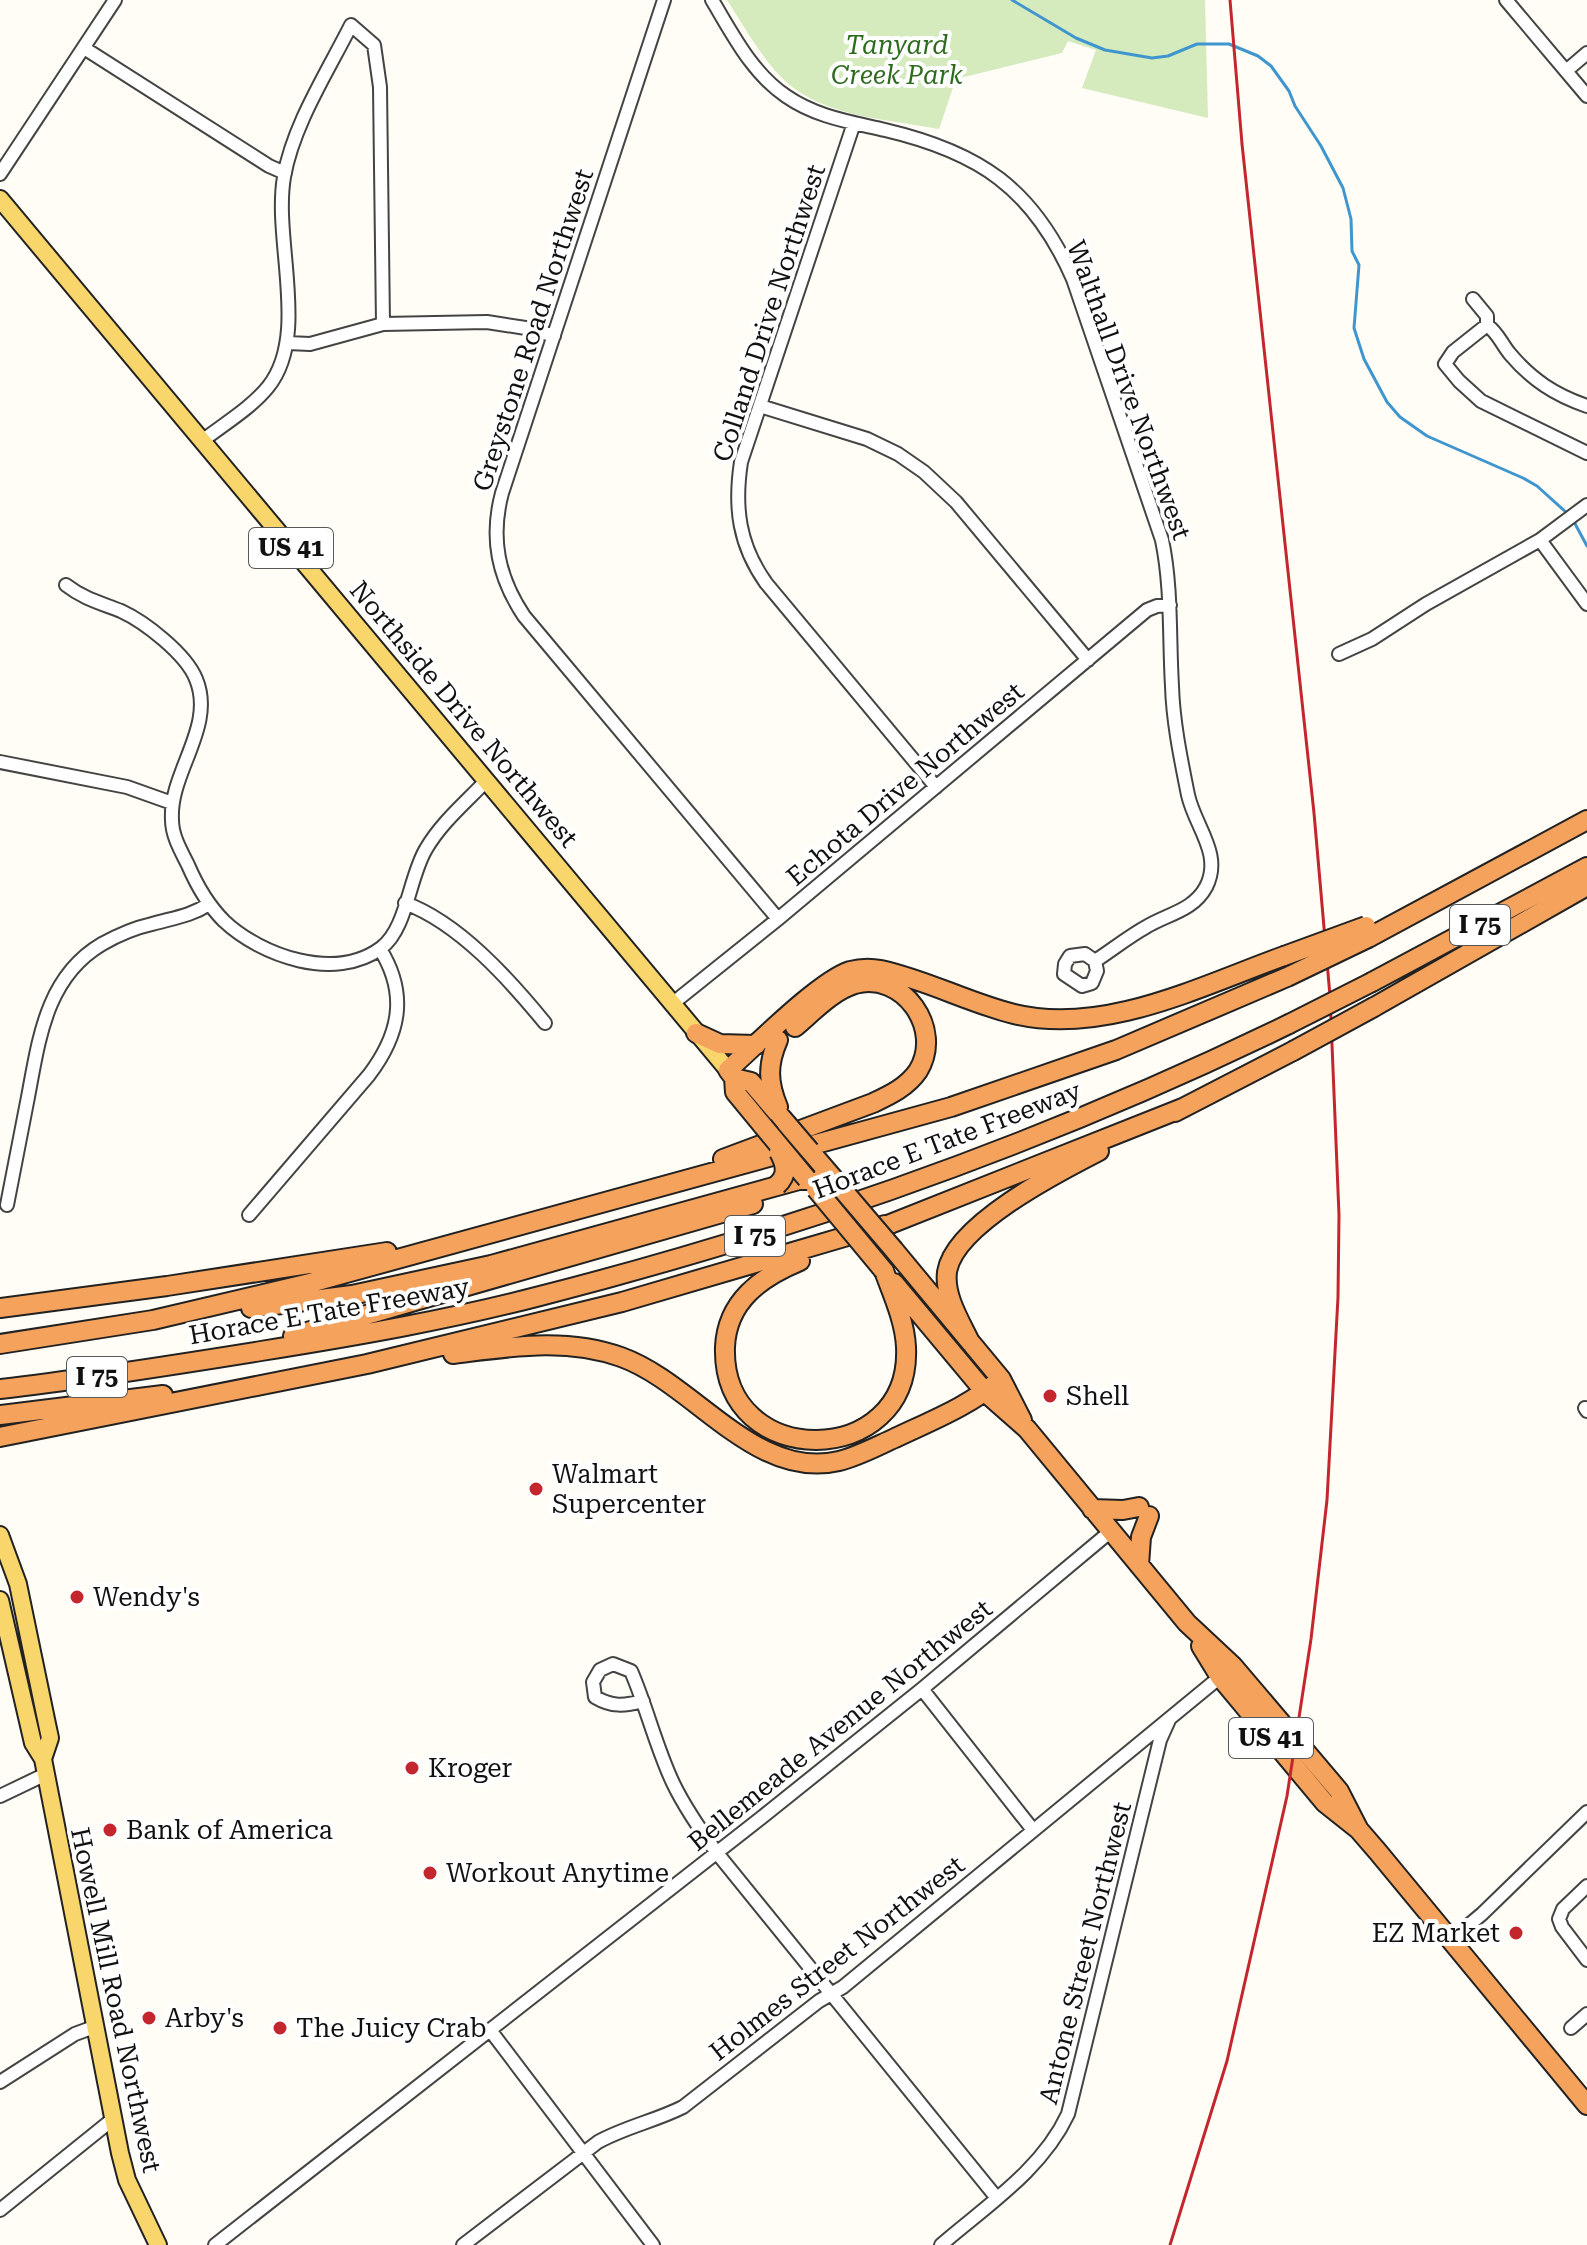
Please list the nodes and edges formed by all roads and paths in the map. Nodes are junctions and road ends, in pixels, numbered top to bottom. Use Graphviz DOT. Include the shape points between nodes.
graph roads {
  1 [pos="97,0"];
  2 [pos="115,0"];
  3 [pos="664,0"];
  4 [pos="712,0"];
  5 [pos="1506,0"];
  6 [pos="107,12"];
  7 [pos="84,48"];
  8 [pos="1587,53"];
  9 [pos="1566,71"];
  10 [pos="1587,96"];
  11 [pos="854,123"];
  12 [pos="285,173"];
  13 [pos="0,174"];
  14 [pos="0,199"];
  15 [pos="1473,299"];
  16 [pos="383,324"];
  17 [pos="1487,325"];
  18 [pos="554,336"];
  19 [pos="288,343"];
  20 [pos="760,406"];
  21 [pos="1587,406"];
  22 [pos="202,441"];
  23 [pos="1587,453"];
  24 [pos="1586,506"];
  25 [pos="1540,540"];
  26 [pos="66,585"];
  27 [pos="1587,604"];
  28 [pos="1170,605"];
  29 [pos="1339,654"];
  30 [pos="1088,660"];
  31 [pos="0,762"];
  32 [pos="486,781"];
  33 [pos="936,787"];
  34 [pos="172,803"];
  35 [pos="1587,820"];
  36 [pos="1587,867"];
  37 [pos="1587,886"];
  38 [pos="405,903"];
  39 [pos="209,904"];
  40 [pos="778,919"];
  41 [pos="1367,932"];
  42 [pos="380,949"];
  43 [pos="1095,961"];
  44 [pos="672,1004"];
  45 [pos="545,1023"];
  46 [pos="696,1033"];
  47 [pos="778,1040"];
  48 [pos="756,1045"];
  49 [pos="731,1074"];
  50 [pos="1185,1107"];
  51 [pos="775,1108"];
  52 [pos="758,1120"];
  53 [pos="810,1151"];
  54 [pos="777,1185"];
  55 [pos="807,1186"];
  56 [pos="842,1189"];
  57 [pos="7,1205"];
  58 [pos="574,1212"];
  59 [pos="249,1215"];
  60 [pos="885,1225"];
  61 [pos="477,1239"];
  62 [pos="884,1271"];
  63 [pos="0,1308"];
  64 [pos="153,1320"];
  65 [pos="970,1342"];
  66 [pos="0,1344"];
  67 [pos="194,1362"];
  68 [pos="367,1364"];
  69 [pos="320,1373"];
  70 [pos="1001,1379"];
  71 [pos="0,1389"];
  72 [pos="985,1392"];
  73 [pos="0,1415"];
  74 [pos="1027,1429"];
  75 [pos="0,1438"];
  76 [pos="1092,1509"];
  77 [pos="1111,1531"];
  78 [pos="0,1535"];
  79 [pos="1139,1565"];
  80 [pos="0,1600"];
  81 [pos="1187,1623"];
  82 [pos="1220,1677"];
  83 [pos="922,1689"];
  84 [pos="643,1701"];
  85 [pos="1170,1717"];
  86 [pos="45,1767"];
  87 [pos="0,1796"];
  88 [pos="1587,1812"];
  89 [pos="1033,1830"];
  90 [pos="1359,1830"];
  91 [pos="717,1853"];
  92 [pos="1587,1886"];
  93 [pos="1451,1940"];
  94 [pos="1587,1960"];
  95 [pos="831,1994"];
  96 [pos="1587,2014"];
  97 [pos="94,2027"];
  98 [pos="1571,2028"];
  99 [pos="490,2030"];
  100 [pos="0,2082"];
  101 [pos="1583,2094"];
  102 [pos="113,2119"];
  103 [pos="583,2153"];
  104 [pos="996,2197"];
  105 [pos="0,2210"];
  106 [pos="957,2240"];
  107 [pos="158,2245"];
  108 [pos="215,2245"];
  109 [pos="463,2245"];
  110 [pos="653,2245"];
  111 [pos="941,2245"];
  1 -- 6 [label="street"];
  2 -- 6 [label="street"];
  3 -- 18 [label="street, Greystone Road Northwest"];
  4 -- 11 [label="street, Walthall Drive Northwest" via="766,79 806,108"];
  5 -- 9 [label="street"];
  6 -- 7 [label="street"];
  7 -- 12 [label="street"];
  7 -- 13 [label="street"];
  8 -- 9 [label="street"];
  9 -- 10 [label="street"];
  11 -- 20 [label="street, Colland Drive Northwest"];
  11 -- 28 [label="street, Walthall Drive Northwest" via="926,139 969,158 1014,191 1050,233 1073,279 1157,519"];
  12 -- 16 [label="street" via="295,139 351,25 374,45 380,87"];
  12 -- 19 [label="street" via="281,217"];
  14 -- 22 [label="main road, Northside Drive Northwest / US 41"];
  15 -- 17 [label="street" via="1487,316"];
  16 -- 18 [label="street" via="487,322"];
  16 -- 19 [label="street" via="310,344"];
  17 -- 21 [label="street" via="1542,386"];
  17 -- 23 [label="street" via="1445,364 1481,401"];
  18 -- 40 [label="street, Greystone Road Northwest" via="498,508 496,544 504,581 524,616"];
  19 -- 22 [label="street" via="268,387"];
  20 -- 30 [label="street" via="867,439 924,472 956,502"];
  20 -- 33 [label="street, Colland Drive Northwest" via="737,490 749,555 766,583"];
  22 -- 32 [label="main road, Northside Drive Northwest / US 41"];
  24 -- 25 [label="street"];
  25 -- 27 [label="street"];
  25 -- 29 [label="street"];
  26 -- 34 [label="street" via="138,621 180,655 195,676 200,718"];
  28 -- 30 [label="street, Echota Drive Northwest" via="1147,610"];
  28 -- 43 [label="street, Walthall Drive Northwest" via="1174,716 1189,798 1211,852 1210,874 1190,906"];
  30 -- 33 [label="street, Echota Drive Northwest"];
  31 -- 34 [label="street" via="127,787"];
  32 -- 38 [label="street" via="433,837"];
  32 -- 44 [label="main road, Northside Drive Northwest / US 41"];
  33 -- 40 [label="street, Echota Drive Northwest"];
  34 -- 39 [label="street" via="176,842"];
  35 -- 41 [label="highway, Horace E Tate Freeway / I 75" via="1426,907"];
  36 -- 67 [label="highway, Horace E Tate Freeway / I 75, bridge" via="1289,1024 1062,1127 823,1215 537,1297 371,1333"];
  37 -- 50 [label="highway, bridge"];
  38 -- 42 [label="street" via="396,931"];
  38 -- 45 [label="street" via="429,914 484,956"];
  39 -- 42 [label="street" via="244,937 294,959 340,962"];
  39 -- 57 [label="street" via="118,935 72,967 41,1027"];
  40 -- 44 [label="street, Echota Drive Northwest"];
  41 -- 48 [label="highway, bridge" via="1159,1001 1104,1017 1063,1021 1014,1014 894,972 865,968 835,978"];
  41 -- 58 [label="highway, Horace E Tate Freeway / I 75, bridge" via="1287,977 1116,1050 951,1107"];
  42 -- 59 [label="street" via="398,995 385,1050"];
  44 -- 46 [label="main road, Northside Drive Northwest / US 41"];
  46 -- 48 [label="highway" via="720,1044"];
  46 -- 49 [label="main road, Northside Drive Northwest / US 41"];
  47 -- 49 [label="highway"];
  47 -- 51 [label="highway" via="769,1066"];
  47 -- 58 [label="highway" via="831,997 867,983 891,988 910,1001 927,1038 917,1072 907,1084 873,1103"];
  48 -- 49 [label="highway"];
  49 -- 51 [label="highway, Northside Drive Northwest / US 41" via="751,1082"];
  49 -- 52 [label="highway, Northside Drive Northwest / US 41" via="735,1092"];
  50 -- 60 [label="highway"];
  50 -- 65 [label="highway" via="1055,1174 966,1237 952,1256 947,1282"];
  51 -- 53 [label="highway, Northside Drive Northwest / US 41, bridge"];
  52 -- 54 [label="highway, bridge" via="785,1167"];
  52 -- 55 [label="highway, Northside Drive Northwest / US 41, bridge"];
  53 -- 55 [label="highway"];
  53 -- 56 [label="highway, Northside Drive Northwest / US 41"];
  54 -- 55 [label="highway, bridge"];
  54 -- 64 [label="highway" via="491,1265 352,1295"];
  55 -- 56 [label="highway"];
  55 -- 62 [label="highway, Northside Drive Northwest / US 41, bridge"];
  55 -- 67 [label="highway" via="376,1314"];
  56 -- 65 [label="highway, Northside Drive Northwest / US 41, bridge"];
  58 -- 61 [label="highway, Horace E Tate Freeway / I 75"];
  60 -- 62 [label="highway" via="770,1274 739,1303 728,1329 726,1370 738,1399 763,1426 800,1441 822,1442 861,1430 891,1403 905,1367 906,1347"];
  60 -- 68 [label="highway" via="622,1302"];
  61 -- 63 [label="highway"];
  61 -- 64 [label="highway, Horace E Tate Freeway / I 75"];
  62 -- 72 [label="highway, Northside Drive Northwest / US 41"];
  64 -- 66 [label="highway, Horace E Tate Freeway / I 75"];
  65 -- 70 [label="highway, Northside Drive Northwest / US 41"];
  67 -- 71 [label="highway, Horace E Tate Freeway / I 75"];
  68 -- 69 [label="highway"];
  68 -- 72 [label="highway" via="540,1344 589,1348 655,1373 764,1451 813,1464 859,1455"];
  69 -- 73 [label="highway"];
  69 -- 75 [label="highway"];
  70 -- 72 [label="highway"];
  70 -- 74 [label="highway, Northside Drive Northwest / US 41"];
  72 -- 74 [label="highway, Northside Drive Northwest / US 41"];
  74 -- 76 [label="highway, Northside Drive Northwest / US 41"];
  76 -- 77 [label="highway, Northside Drive Northwest / US 41"];
  76 -- 79 [label="highway" via="1144,1511"];
  77 -- 79 [label="highway, Northside Drive Northwest / US 41"];
  77 -- 83 [label="street, Bellemeade Avenue Northwest"];
  78 -- 86 [label="main road, Howell Mill Road Northwest" via="18,1584 50,1738"];
  79 -- 81 [label="highway, Northside Drive Northwest / US 41"];
  80 -- 86 [label="main road, Howell Mill Road Northwest" via="33,1743"];
  81 -- 82 [label="highway, Northside Drive Northwest / US 41"];
  81 -- 90 [label="highway, Northside Drive Northwest / US 41" via="1233,1666 1339,1791"];
  82 -- 85 [label="street, Holmes Street Northwest"];
  82 -- 90 [label="highway, Northside Drive Northwest / US 41" via="1325,1803"];
  83 -- 89 [label="street"];
  83 -- 91 [label="street, Bellemeade Avenue Northwest"];
  84 -- 91 [label="street" via="673,1783"];
  85 -- 89 [label="street, Holmes Street Northwest"];
  85 -- 104 [label="street, Antone Street Northwest" via="1068,2114 1046,2152"];
  86 -- 87 [label="street"];
  86 -- 97 [label="main road, Howell Mill Road Northwest"];
  88 -- 93 [label="street"];
  89 -- 95 [label="street, Holmes Street Northwest"];
  90 -- 93 [label="highway, Northside Drive Northwest / US 41"];
  91 -- 95 [label="street"];
  91 -- 99 [label="street, Bellemeade Avenue Northwest"];
  92 -- 94 [label="street" via="1559,1919"];
  93 -- 101 [label="highway, Northside Drive Northwest / US 41"];
  95 -- 103 [label="street, Holmes Street Northwest" via="683,2107 613,2133"];
  95 -- 104 [label="street"];
  96 -- 98 [label="street"];
  97 -- 100 [label="street"];
  97 -- 102 [label="main road, Howell Mill Road Northwest"];
  99 -- 103 [label="street"];
  99 -- 108 [label="street, Bellemeade Avenue Northwest"];
  102 -- 105 [label="street"];
  102 -- 107 [label="main road, Howell Mill Road Northwest" via="127,2180"];
  103 -- 109 [label="street, Holmes Street Northwest"];
  103 -- 110 [label="street"];
  104 -- 106 [label="street, Antone Street Northwest"];
  106 -- 111 [label="street, Antone Street Northwest"];
}
